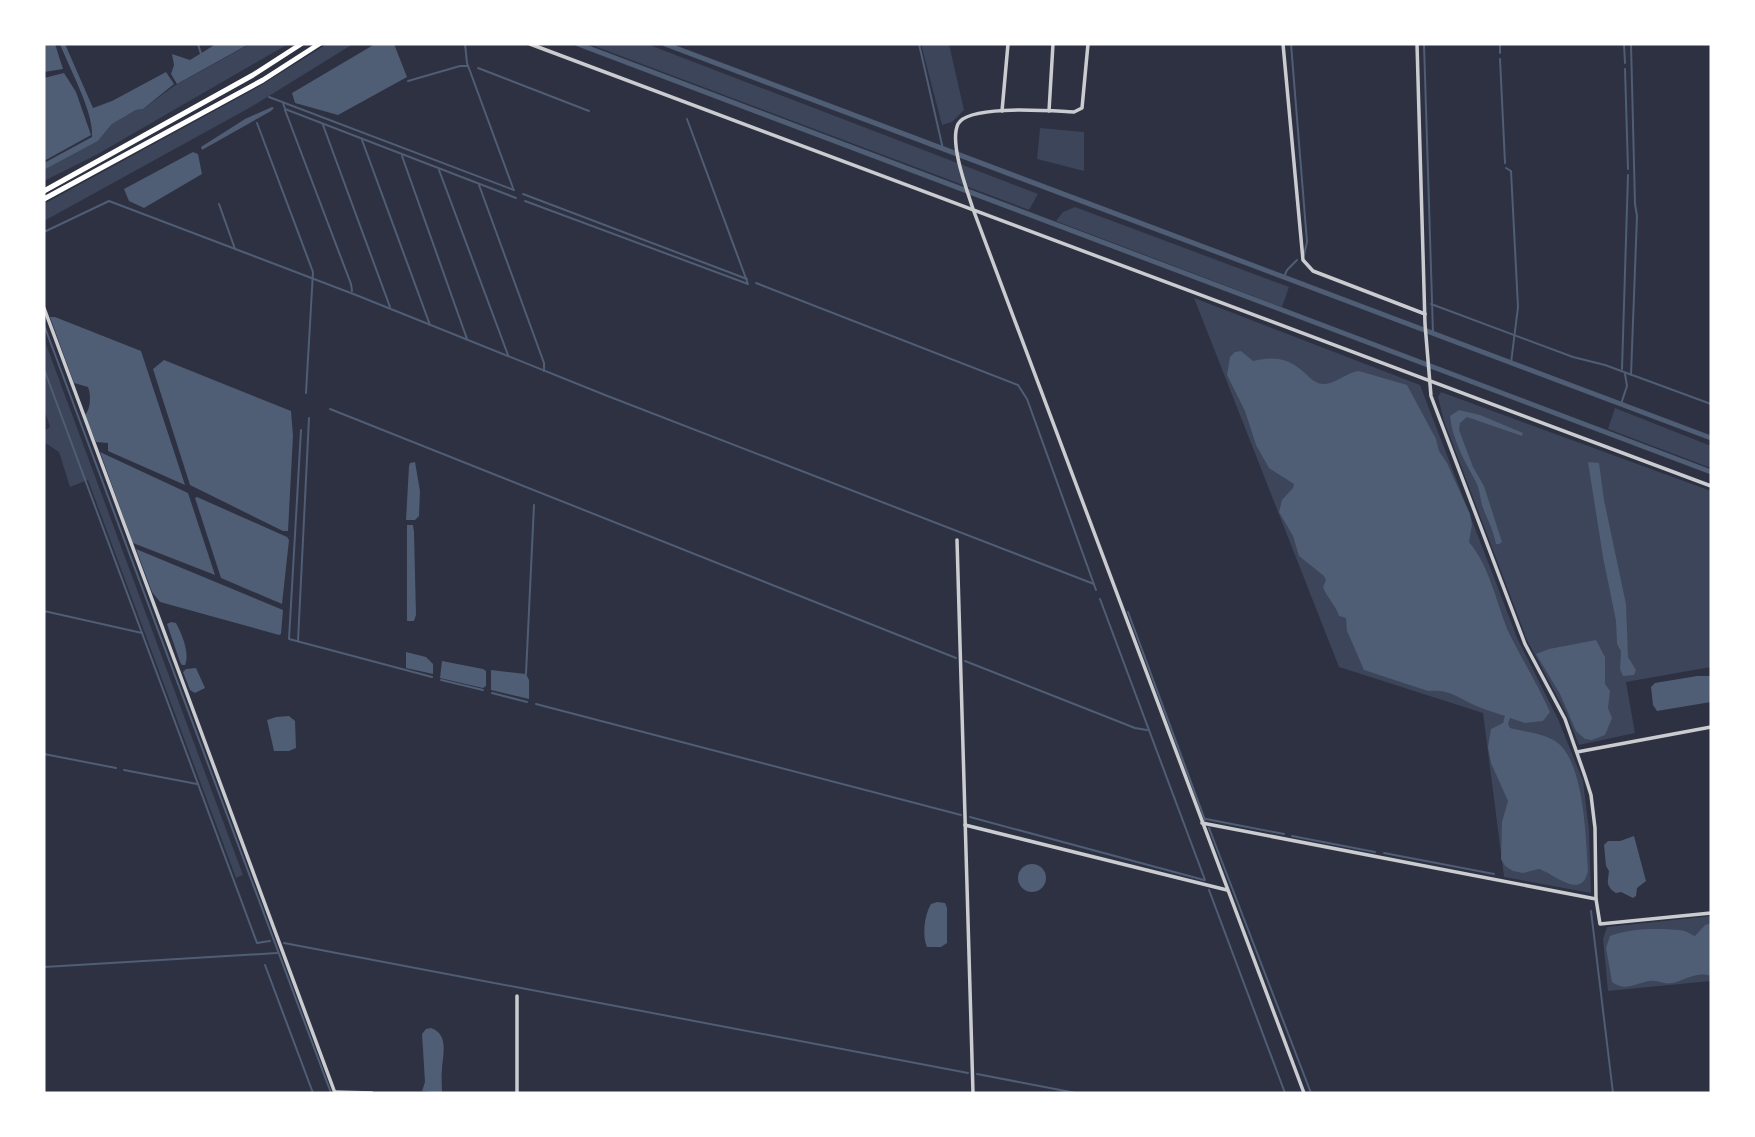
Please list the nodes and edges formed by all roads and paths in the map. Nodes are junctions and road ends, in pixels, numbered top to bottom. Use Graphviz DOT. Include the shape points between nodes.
graph roads {
  1 [pos="301,44"];
  2 [pos="320,44"];
  3 [pos="530,44"];
  4 [pos="1008,44"];
  5 [pos="1053,44"];
  6 [pos="1088,44"];
  7 [pos="1283,44"];
  8 [pos="1417,44"];
  9 [pos="1002,111"];
  10 [pos="1049,111"];
  11 [pos="44,191"];
  12 [pos="44,199"];
  13 [pos="973,209"];
  14 [pos="44,308"];
  15 [pos="1425,314"];
  16 [pos="1428,381"];
  17 [pos="1711,486"];
  18 [pos="957,540"];
  19 [pos="1711,727"];
  20 [pos="1577,752"];
  21 [pos="1202,823"];
  22 [pos="965,825"];
  23 [pos="1227,890"];
  24 [pos="1596,899"];
  25 [pos="1711,913"];
  26 [pos="517,996"];
  27 [pos="335,1093"];
  28 [pos="372,1093"];
  29 [pos="517,1093"];
  30 [pos="974,1093"];
  31 [pos="1304,1093"];
  1 -- 11 [label="highway"];
  2 -- 12 [label="highway"];
  3 -- 13 [label="street"];
  4 -- 9 [label="street"];
  5 -- 10 [label="street"];
  6 -- 10 [label="street" via="1082,108"];
  7 -- 15 [label="street" via="1303,260 1313,271"];
  8 -- 15 [label="street"];
  9 -- 10 [label="street"];
  9 -- 13 [label="street" via="980,112 961,120 956,129 962,177"];
  13 -- 16 [label="street"];
  13 -- 21 [label="street"];
  14 -- 27 [label="street"];
  15 -- 16 [label="street"];
  16 -- 17 [label="street"];
  16 -- 20 [label="street" via="1525,644 1565,719"];
  18 -- 22 [label="street"];
  19 -- 20 [label="street"];
  20 -- 24 [label="street" via="1591,795"];
  21 -- 23 [label="street"];
  21 -- 24 [label="street"];
  22 -- 23 [label="street"];
  22 -- 30 [label="street"];
  23 -- 31 [label="street"];
  24 -- 25 [label="street" via="1600,924"];
  26 -- 29 [label="street"];
  27 -- 28 [label="street"];
}
